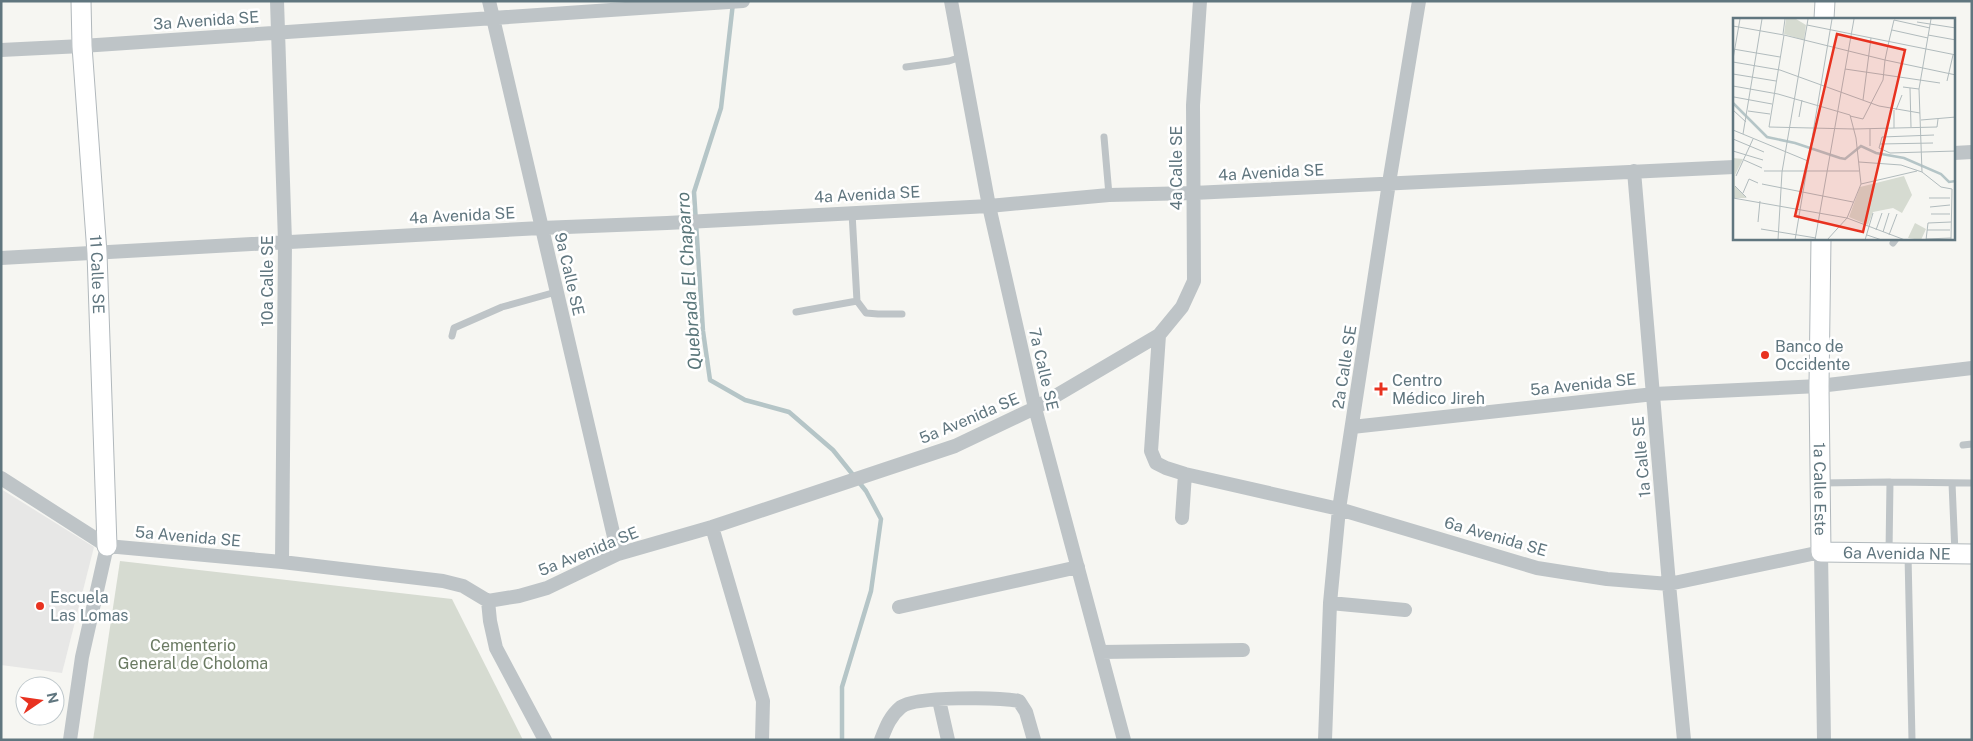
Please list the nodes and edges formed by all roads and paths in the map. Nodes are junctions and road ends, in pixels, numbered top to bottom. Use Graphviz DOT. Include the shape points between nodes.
graph roads {
  1 [pos="81,1"];
  2 [pos="277,1"];
  3 [pos="489,1"];
  4 [pos="743,1"];
  5 [pos="951,1"];
  6 [pos="1200,1"];
  7 [pos="1420,1"];
  8 [pos="1825,1"];
  9 [pos="605,6"];
  10 [pos="493,18"];
  11 [pos="1824,18"];
  12 [pos="279,33"];
  13 [pos="82,46"];
  14 [pos="1,50"];
  15 [pos="961,57"];
  16 [pos="906,66"];
  17 [pos="1104,137"];
  18 [pos="1972,152"];
  19 [pos="1956,153"];
  20 [pos="1733,167"];
  21 [pos="1634,171"];
  22 [pos="1389,183"];
  23 [pos="1193,193"];
  24 [pos="1109,195"];
  25 [pos="989,206"];
  26 [pos="852,212"];
  27 [pos="541,228"];
  28 [pos="1821,240"];
  29 [pos="285,242"];
  30 [pos="97,253"];
  31 [pos="1,258"];
  32 [pos="556,292"];
  33 [pos="857,301"];
  34 [pos="796,312"];
  35 [pos="902,314"];
  36 [pos="1163,331"];
  37 [pos="452,336"];
  38 [pos="1972,368"];
  39 [pos="1819,386"];
  40 [pos="1654,394"];
  41 [pos="1035,408"];
  42 [pos="1352,427"];
  43 [pos="1972,444"];
  44 [pos="1964,445"];
  45 [pos="1185,474"];
  46 [pos="1,478"];
  47 [pos="1890,482"];
  48 [pos="1820,483"];
  49 [pos="1952,483"];
  50 [pos="1972,484"];
  51 [pos="1339,509"];
  52 [pos="1182,518"];
  53 [pos="712,527"];
  54 [pos="107,546"];
  55 [pos="1821,552"];
  56 [pos="1899,552"];
  57 [pos="618,554"];
  58 [pos="1963,554"];
  59 [pos="282,562"];
  60 [pos="1078,567"];
  61 [pos="1669,584"];
  62 [pos="488,601"];
  63 [pos="1330,603"];
  64 [pos="898,607"];
  65 [pos="1405,610"];
  66 [pos="1243,650"];
  67 [pos="1101,652"];
  68 [pos="939,700"];
  69 [pos="70,740"];
  70 [pos="545,740"];
  71 [pos="762,740"];
  72 [pos="881,740"];
  73 [pos="948,740"];
  74 [pos="1034,740"];
  75 [pos="1124,740"];
  76 [pos="1325,740"];
  77 [pos="1684,740"];
  78 [pos="1824,740"];
  79 [pos="1912,740"];
  1 -- 13 [label="street, 11 Calle SE"];
  2 -- 12 [label="street, 10a Calle SE"];
  3 -- 10 [label="street, 9a Calle SE"];
  4 -- 9 [label="street, 3a Avenida SE"];
  5 -- 15 [label="street, 7a Calle SE"];
  6 -- 23 [label="street, 4a Calle SE" via="1193,105"];
  7 -- 22 [label="street, 2a Calle SE"];
  8 -- 11 [label="street"];
  9 -- 10 [label="street, 3a Avenida SE"];
  10 -- 12 [label="street, 3a Avenida SE"];
  10 -- 27 [label="street, 9a Calle SE"];
  12 -- 13 [label="street, 3a Avenida SE"];
  12 -- 29 [label="street, 10a Calle SE"];
  13 -- 14 [label="street, 3a Avenida SE"];
  13 -- 30 [label="street, 11 Calle SE"];
  15 -- 16 [label="lane"];
  15 -- 25 [label="street, 7a Calle SE"];
  17 -- 24 [label="lane"];
  18 -- 19 [label="street"];
  20 -- 21 [label="street, 4a Avenida SE"];
  21 -- 22 [label="street, 4a Avenida SE"];
  21 -- 40 [label="street, 1a Calle SE"];
  22 -- 23 [label="street, 4a Avenida SE"];
  22 -- 42 [label="street, 2a Calle SE"];
  23 -- 24 [label="street, 4a Avenida SE"];
  23 -- 36 [label="street, 4a Calle SE" via="1194,281 1182,307"];
  24 -- 25 [label="street, 4a Avenida SE"];
  25 -- 26 [label="street, 4a Avenida SE"];
  25 -- 41 [label="street, 7a Calle SE"];
  26 -- 27 [label="street, 4a Avenida SE"];
  26 -- 33 [label="lane"];
  27 -- 29 [label="street, 4a Avenida SE"];
  27 -- 32 [label="street, 9a Calle SE"];
  28 -- 39 [label="street, 1a Calle Este"];
  29 -- 30 [label="street, 4a Avenida SE"];
  29 -- 59 [label="street, 10a Calle SE"];
  30 -- 31 [label="street, 4a Avenida SE"];
  30 -- 54 [label="street, 11 Calle SE"];
  32 -- 37 [label="lane" via="502,307 454,328"];
  32 -- 57 [label="street, 9a Calle SE"];
  33 -- 34 [label="lane"];
  33 -- 35 [label="lane" via="866,313"];
  36 -- 41 [label="street, 5a Avenida SE"];
  36 -- 45 [label="street, 6a Avenida SE" via="1151,451 1156,463"];
  38 -- 39 [label="street, 5a Avenida SE"];
  39 -- 40 [label="street, 5a Avenida SE"];
  39 -- 48 [label="street, 1a Calle Este"];
  40 -- 42 [label="street, 5a Avenida SE"];
  40 -- 61 [label="street, 1a Calle SE"];
  41 -- 53 [label="street, 5a Avenida SE" via="955,446"];
  41 -- 60 [label="street, 7a Calle SE"];
  42 -- 51 [label="street, 2a Calle SE"];
  43 -- 44 [label="lane"];
  45 -- 51 [label="street, 6a Avenida SE"];
  45 -- 52 [label="street"];
  46 -- 54 [label="street, 5a Avenida SE"];
  47 -- 48 [label="lane"];
  47 -- 49 [label="lane"];
  47 -- 56 [label="lane"];
  48 -- 55 [label="street, 1a Calle Este"];
  49 -- 50 [label="lane"];
  49 -- 58 [label="lane"];
  51 -- 61 [label="street, 6a Avenida SE" via="1537,568 1606,579"];
  51 -- 63 [label="street, 2a Calle SE"];
  53 -- 57 [label="street, 5a Avenida SE"];
  53 -- 71 [label="street" via="763,701"];
  54 -- 59 [label="street, 5a Avenida SE"];
  54 -- 69 [label="street" via="82,657"];
  55 -- 56 [label="street, 6a Avenida NE"];
  55 -- 61 [label="street, 6a Avenida SE"];
  55 -- 78 [label="street, 1a Calle Este"];
  56 -- 58 [label="street, 6a Avenida NE"];
  56 -- 79 [label="lane"];
  57 -- 62 [label="street, 5a Avenida SE" via="547,588"];
  59 -- 62 [label="street, 5a Avenida SE" via="443,581 463,586"];
  60 -- 64 [label="street"];
  60 -- 67 [label="street, 7a Calle SE"];
  61 -- 77 [label="street, 1a Calle SE"];
  62 -- 70 [label="street" via="496,648"];
  63 -- 65 [label="street"];
  63 -- 76 [label="street, 2a Calle SE"];
  66 -- 67 [label="street"];
  67 -- 75 [label="street, 7a Calle SE"];
  68 -- 72 [label="street" via="922,700 902,706 890,719"];
  68 -- 73 [label="street"];
  68 -- 74 [label="street" via="1005,698 1019,701 1026,712"];
}
